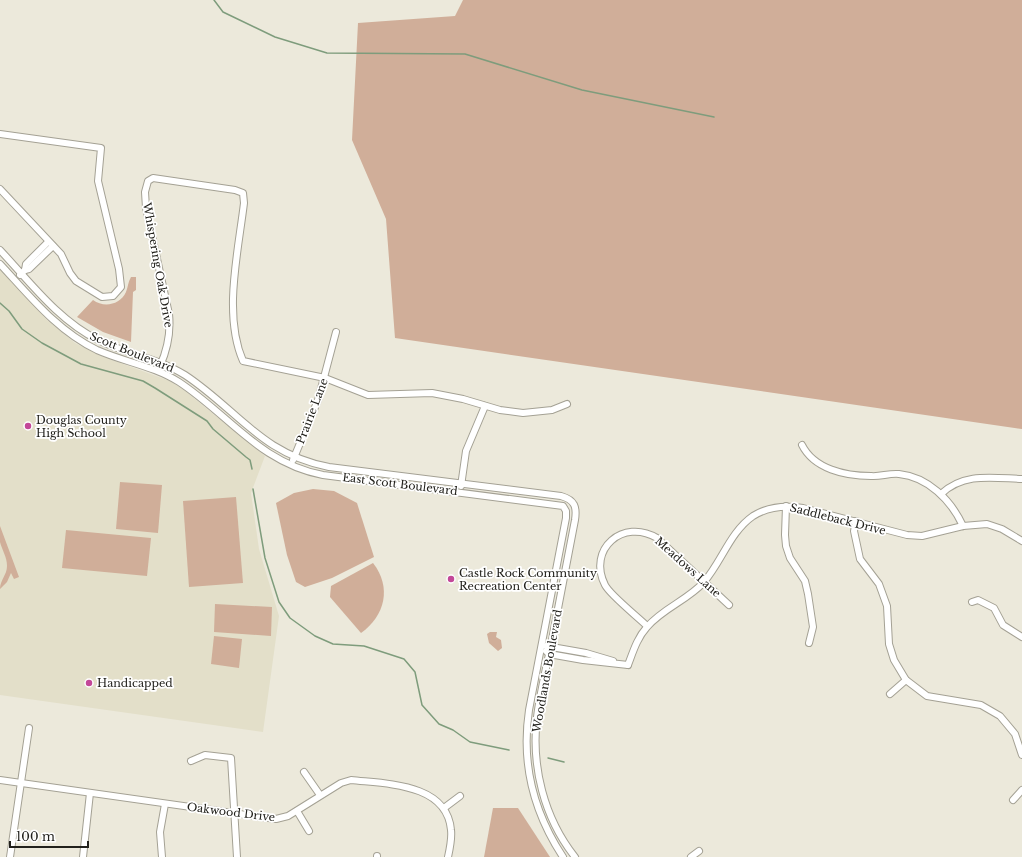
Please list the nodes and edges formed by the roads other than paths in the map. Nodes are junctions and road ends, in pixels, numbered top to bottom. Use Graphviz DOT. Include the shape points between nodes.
graph roads {
  1 [pos="0,134"];
  2 [pos="0,189"];
  3 [pos="51,244"];
  4 [pos="0,250"];
  5 [pos="0,264"];
  6 [pos="23,271"];
  7 [pos="15,279"];
  8 [pos="336,332"];
  9 [pos="161,363"];
  10 [pos="158,371"];
  11 [pos="325,378"];
  12 [pos="567,404"];
  13 [pos="485,406"];
  14 [pos="243,435"];
  15 [pos="802,445"];
  16 [pos="294,457"];
  17 [pos="290,465"];
  18 [pos="1022,479"];
  19 [pos="462,482"];
  20 [pos="460,492"];
  21 [pos="942,494"];
  22 [pos="573,502"];
  23 [pos="786,506"];
  24 [pos="565,508"];
  25 [pos="856,521"];
  26 [pos="963,526"];
  27 [pos="1022,540"];
  28 [pos="704,582"];
  29 [pos="972,602"];
  30 [pos="729,605"];
  31 [pos="647,626"];
  32 [pos="1022,637"];
  33 [pos="809,643"];
  34 [pos="550,646"];
  35 [pos="541,647"];
  36 [pos="549,654"];
  37 [pos="628,665"];
  38 [pos="906,680"];
  39 [pos="890,694"];
  40 [pos="29,728"];
  41 [pos="1022,755"];
  42 [pos="191,761"];
  43 [pos="304,772"];
  44 [pos="0,780"];
  45 [pos="21,783"];
  46 [pos="1022,790"];
  47 [pos="90,794"];
  48 [pos="320,795"];
  49 [pos="460,796"];
  50 [pos="1013,800"];
  51 [pos="165,804"];
  52 [pos="444,808"];
  53 [pos="297,810"];
  54 [pos="234,814"];
  55 [pos="309,831"];
  56 [pos="699,850"];
  57 [pos="10,857"];
  58 [pos="83,857"];
  59 [pos="162,857"];
  60 [pos="237,857"];
  61 [pos="448,857"];
  62 [pos="563,857"];
  63 [pos="575,857"];
  64 [pos="691,857"];
  1 -- 3 [label="street" via="101,148 98,181 121,287 113,296 102,296 89,290 70,274 61,254"];
  2 -- 3 [label="street"];
  3 -- 6 [label="street" via="26,264"];
  4 -- 6 [label="street, Scott Boulevard"];
  5 -- 7 [label="street, Scott Boulevard"];
  6 -- 7 [label="street"];
  6 -- 9 [label="street, Scott Boulevard" via="62,316 82,331 106,344"];
  7 -- 10 [label="street, Scott Boulevard" via="50,316 76,338 107,354"];
  8 -- 11 [label="street, Prairie Lane"];
  9 -- 10 [label="street, Whispering Oak Drive"];
  9 -- 11 [label="street, Whispering Oak Drive" via="170,330 169,314 146,208 145,192 148,181 154,178 243,193 232,317 243,361"];
  9 -- 16 [label="street, Scott Boulevard" via="186,376 264,439"];
  10 -- 14 [label="street, Scott Boulevard" via="191,391"];
  11 -- 13 [label="street, Whispering Oak Drive" via="368,395 432,393"];
  11 -- 16 [label="street, Prairie Lane"];
  12 -- 13 [label="street, Whispering Oak Drive" via="552,410 523,413"];
  13 -- 19 [label="street" via="466,451"];
  14 -- 17 [label="street, East Scott Boulevard" via="268,454"];
  15 -- 21 [label="street" via="811,459 834,470 873,477 887,474 909,476"];
  16 -- 17 [label="street, Prairie Lane"];
  16 -- 19 [label="street, East Scott Boulevard" via="329,467"];
  17 -- 20 [label="street, East Scott Boulevard" via="323,475"];
  18 -- 21 [label="street" via="967,479 956,483"];
  19 -- 20 [label="street"];
  19 -- 22 [label="street, East Scott Boulevard" via="562,496"];
  20 -- 24 [label="street, East Scott Boulevard" via="557,504"];
  21 -- 26 [label="street"];
  22 -- 34 [label="street, Woodlands Boulevard" via="576,508 575,520"];
  23 -- 25 [label="street, Saddleback Drive"];
  23 -- 28 [label="street, Saddleback Drive" via="760,512 740,527"];
  23 -- 33 [label="street" via="786,546 790,558 805,581 808,594 813,627"];
  24 -- 35 [label="street, Woodlands Boulevard" via="566,518"];
  25 -- 26 [label="street, Saddleback Drive" via="907,535 922,536"];
  25 -- 38 [label="street" via="854,531 860,559 879,584 887,606 889,644 894,660"];
  26 -- 27 [label="street, Saddleback Drive" via="987,524"];
  28 -- 30 [label="street, Meadows Lane"];
  28 -- 31 [label="street, Saddleback Drive"];
  28 -- 31 [label="street, Meadows Lane" via="649,533 622,533 609,542 602,553 600,564 606,587"];
  29 -- 32 [label="street" via="978,600 994,608 1003,625"];
  31 -- 37 [label="street, Saddleback Drive" via="636,644"];
  34 -- 35 [label="street"];
  34 -- 36 [label="street, Woodlands Boulevard"];
  34 -- 37 [label="street"];
  35 -- 36 [label="street"];
  35 -- 62 [label="street, Woodlands Boulevard" via="527,720 528,767 532,792 541,818"];
  36 -- 37 [label="street"];
  36 -- 63 [label="street, Woodlands Boulevard" via="537,716 535,749 538,772 550,815"];
  38 -- 39 [label="street"];
  38 -- 41 [label="street" via="927,696 981,705 1000,716 1015,734"];
  40 -- 45 [label="street"];
  42 -- 54 [label="street" via="205,755 231,758"];
  43 -- 48 [label="street"];
  44 -- 45 [label="street, Oakwood Drive"];
  45 -- 47 [label="street, Oakwood Drive"];
  45 -- 57 [label="street"];
  46 -- 50 [label="street"];
  47 -- 51 [label="street, Oakwood Drive"];
  47 -- 58 [label="street"];
  48 -- 52 [label="street, Oakwood Drive" via="351,780 417,789 431,796"];
  48 -- 53 [label="street, Oakwood Drive"];
  49 -- 52 [label="street"];
  51 -- 54 [label="street, Oakwood Drive"];
  51 -- 59 [label="street" via="160,832"];
  52 -- 61 [label="street, Oakwood Drive" via="452,830"];
  53 -- 54 [label="street, Oakwood Drive" via="276,819"];
  53 -- 55 [label="street"];
  54 -- 60 [label="street"];
  56 -- 64 [label="street"];
}
